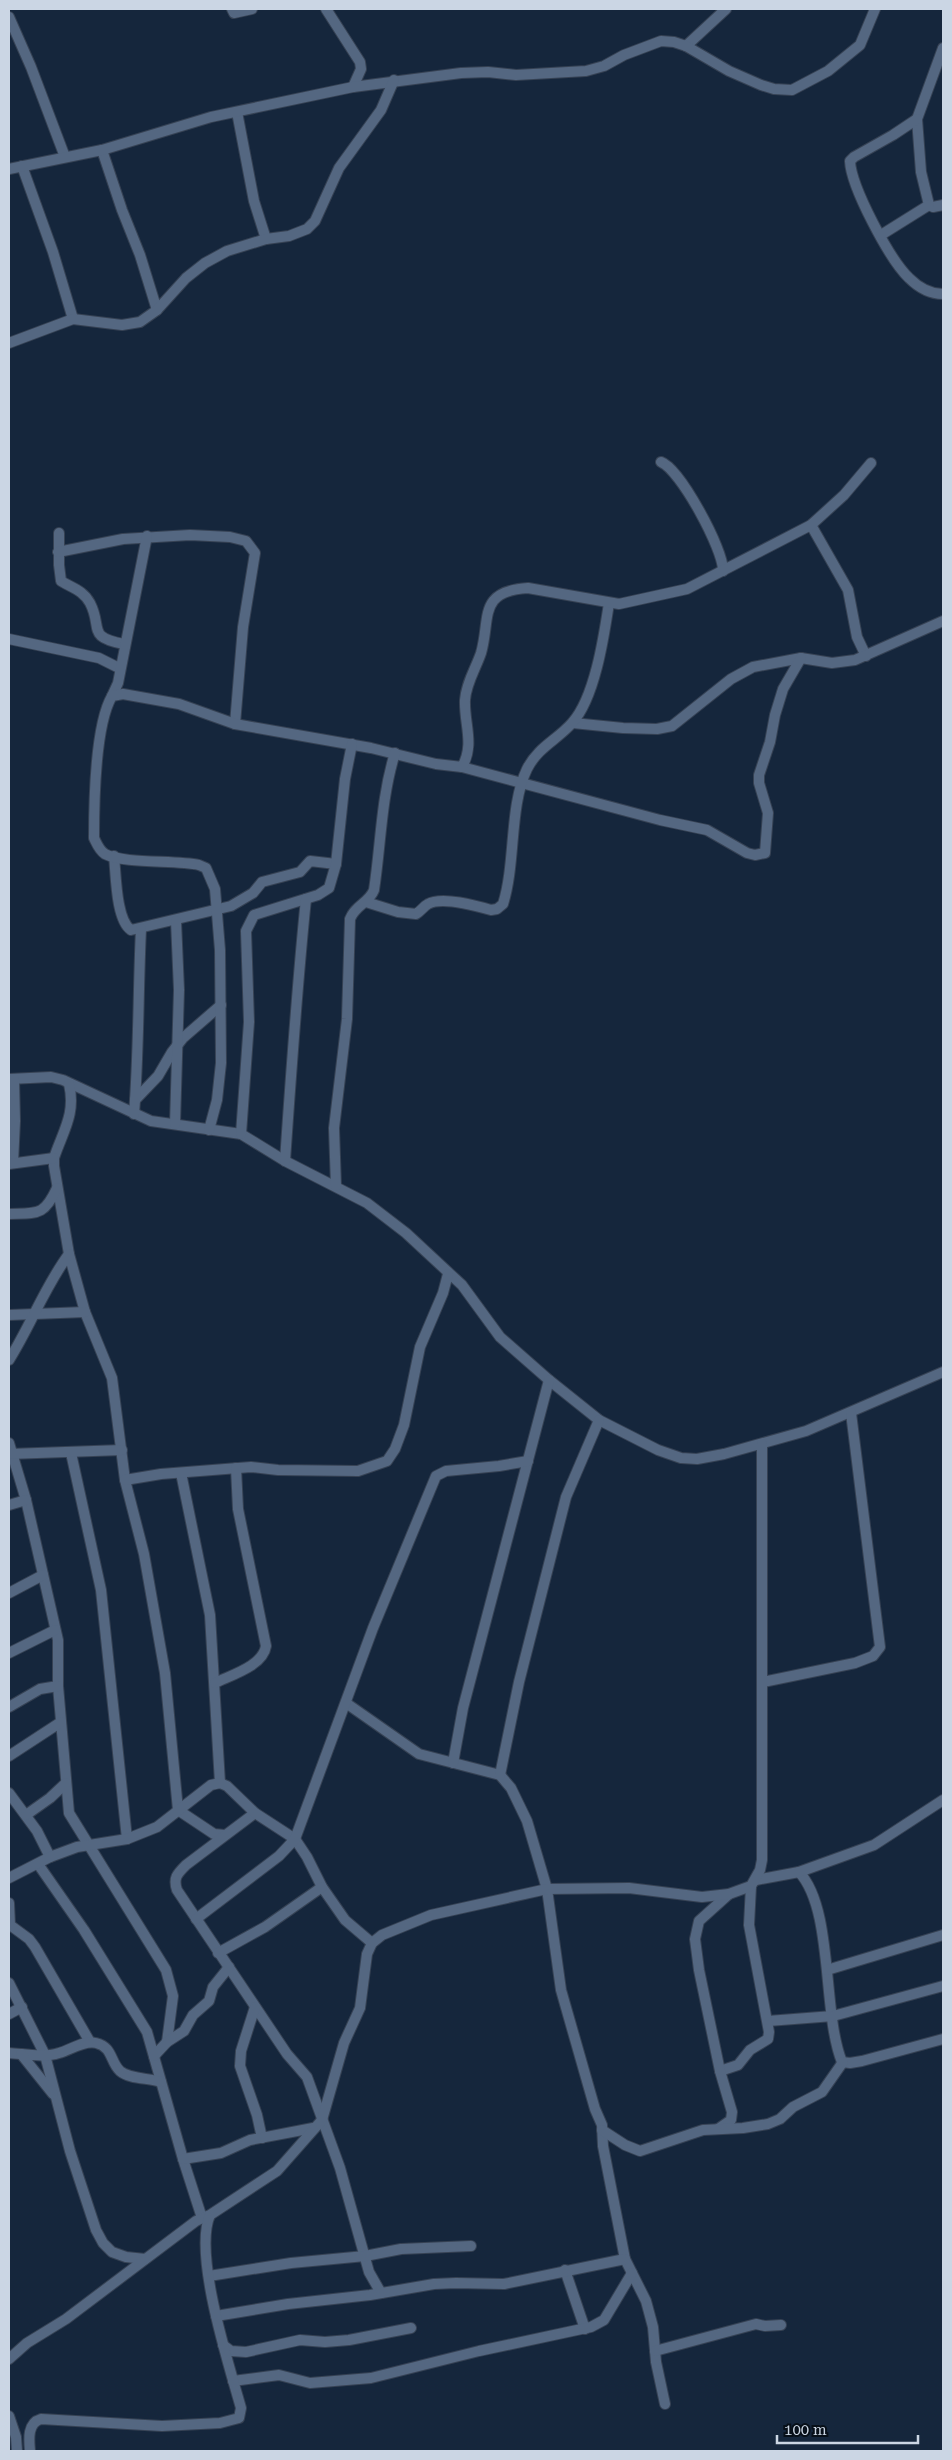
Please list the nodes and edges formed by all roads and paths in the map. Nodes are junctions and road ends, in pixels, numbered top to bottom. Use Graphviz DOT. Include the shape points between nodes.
graph roads {
  1 [pos="232,9"];
  2 [pos="252,9"];
  3 [pos="326,9"];
  4 [pos="726,9"];
  5 [pos="875,9"];
  6 [pos="9,17"];
  7 [pos="686,46"];
  8 [pos="943,48"];
  9 [pos="394,80"];
  10 [pos="353,87"];
  11 [pos="237,112"];
  12 [pos="917,118"];
  13 [pos="102,150"];
  14 [pos="66,158"];
  15 [pos="22,166"];
  16 [pos="9,169"];
  17 [pos="929,205"];
  18 [pos="943,205"];
  19 [pos="881,235"];
  20 [pos="266,239"];
  21 [pos="943,294"];
  22 [pos="157,310"];
  23 [pos="73,319"];
  24 [pos="9,343"];
  25 [pos="661,462"];
  26 [pos="871,463"];
  27 [pos="811,525"];
  28 [pos="60,533"];
  29 [pos="147,536"];
  30 [pos="58,552"];
  31 [pos="723,571"];
  32 [pos="608,603"];
  33 [pos="943,621"];
  34 [pos="9,639"];
  35 [pos="124,644"];
  36 [pos="866,656"];
  37 [pos="801,658"];
  38 [pos="119,668"];
  39 [pos="112,696"];
  40 [pos="573,723"];
  41 [pos="235,724"];
  42 [pos="352,744"];
  43 [pos="395,753"];
  44 [pos="462,767"];
  45 [pos="522,782"];
  46 [pos="114,856"];
  47 [pos="336,864"];
  48 [pos="306,899"];
  49 [pos="366,902"];
  50 [pos="217,909"];
  51 [pos="176,921"];
  52 [pos="141,929"];
  53 [pos="221,1005"];
  54 [pos="178,1044"];
  55 [pos="11,1079"];
  56 [pos="69,1084"];
  57 [pos="135,1100"];
  58 [pos="134,1114"];
  59 [pos="175,1124"];
  60 [pos="209,1130"];
  61 [pos="241,1134"];
  62 [pos="54,1158"];
  63 [pos="285,1161"];
  64 [pos="11,1164"];
  65 [pos="336,1186"];
  66 [pos="58,1188"];
  67 [pos="9,1214"];
  68 [pos="70,1254"];
  69 [pos="448,1274"];
  70 [pos="85,1312"];
  71 [pos="36,1314"];
  72 [pos="9,1315"];
  73 [pos="9,1360"];
  74 [pos="943,1372"];
  75 [pos="549,1380"];
  76 [pos="851,1413"];
  77 [pos="599,1420"];
  78 [pos="9,1443"];
  79 [pos="762,1444"];
  80 [pos="122,1450"];
  81 [pos="70,1453"];
  82 [pos="11,1454"];
  83 [pos="528,1461"];
  84 [pos="236,1468"];
  85 [pos="181,1473"];
  86 [pos="125,1480"];
  87 [pos="26,1500"];
  88 [pos="9,1505"];
  89 [pos="43,1575"];
  90 [pos="9,1593"];
  91 [pos="56,1630"];
  92 [pos="9,1653"];
  93 [pos="763,1682"];
  94 [pos="215,1683"];
  95 [pos="58,1686"];
  96 [pos="346,1703"];
  97 [pos="9,1706"];
  98 [pos="61,1722"];
  99 [pos="9,1756"];
  100 [pos="453,1763"];
  101 [pos="500,1775"];
  102 [pos="66,1783"];
  103 [pos="220,1783"];
  104 [pos="9,1792"];
  105 [pos="943,1800"];
  106 [pos="178,1810"];
  107 [pos="255,1813"];
  108 [pos="26,1815"];
  109 [pos="225,1835"];
  110 [pos="127,1839"];
  111 [pos="295,1839"];
  112 [pos="88,1845"];
  113 [pos="50,1857"];
  114 [pos="38,1864"];
  115 [pos="799,1872"];
  116 [pos="9,1879"];
  117 [pos="753,1883"];
  118 [pos="322,1887"];
  119 [pos="547,1889"];
  120 [pos="729,1894"];
  121 [pos="9,1903"];
  122 [pos="196,1919"];
  123 [pos="943,1935"];
  124 [pos="372,1943"];
  125 [pos="218,1953"];
  126 [pos="229,1967"];
  127 [pos="827,1970"];
  128 [pos="9,1983"];
  129 [pos="943,1986"];
  130 [pos="22,2007"];
  131 [pos="255,2007"];
  132 [pos="9,2014"];
  133 [pos="833,2016"];
  134 [pos="768,2021"];
  135 [pos="943,2039"];
  136 [pos="90,2042"];
  137 [pos="168,2042"];
  138 [pos="9,2053"];
  139 [pos="22,2054"];
  140 [pos="45,2055"];
  141 [pos="154,2056"];
  142 [pos="843,2062"];
  143 [pos="720,2071"];
  144 [pos="161,2082"];
  145 [pos="55,2097"];
  146 [pos="322,2120"];
  147 [pos="313,2128"];
  148 [pos="718,2129"];
  149 [pos="602,2130"];
  150 [pos="262,2138"];
  151 [pos="182,2159"];
  152 [pos="206,2216"];
  153 [pos="471,2246"];
  154 [pos="365,2256"];
  155 [pos="145,2259"];
  156 [pos="625,2259"];
  157 [pos="565,2270"];
  158 [pos="632,2273"];
  159 [pos="209,2276"];
  160 [pos="381,2293"];
  161 [pos="216,2316"];
  162 [pos="781,2324"];
  163 [pos="411,2328"];
  164 [pos="585,2328"];
  165 [pos="223,2345"];
  166 [pos="655,2352"];
  167 [pos="9,2359"];
  168 [pos="234,2382"];
  169 [pos="665,2404"];
  170 [pos="9,2416"];
  171 [pos="17,2451"];
  172 [pos="30,2451"];
  1 -- 2 [label="street" via="234,12"];
  3 -- 10 [label="street" via="360,62 361,70"];
  4 -- 7 [label="street"];
  5 -- 7 [label="street" via="860,45 828,71 792,90 761,84"];
  6 -- 14 [label="street"];
  7 -- 9 [label="street" via="667,42 652,44 586,71 516,75 461,73"];
  8 -- 12 [label="street"];
  9 -- 10 [label="street"];
  9 -- 20 [label="street" via="381,110 339,168 315,221 307,229 289,236"];
  10 -- 11 [label="street"];
  11 -- 13 [label="street" via="190,122"];
  11 -- 20 [label="street" via="254,201"];
  12 -- 17 [label="street" via="921,172"];
  12 -- 19 [label="street" via="850,161 858,192"];
  13 -- 14 [label="street"];
  13 -- 22 [label="street"];
  14 -- 15 [label="street"];
  15 -- 16 [label="street"];
  15 -- 23 [label="street"];
  17 -- 18 [label="street"];
  17 -- 19 [label="street"];
  19 -- 21 [label="street" via="899,267 910,279 933,294"];
  20 -- 22 [label="street" via="226,251 205,263 186,278"];
  22 -- 23 [label="street" via="132,325"];
  23 -- 24 [label="street"];
  25 -- 31 [label="street" via="671,468 705,521 723,558"];
  26 -- 27 [label="street" via="834,505"];
  27 -- 31 [label="street"];
  27 -- 36 [label="street" via="848,590 858,637"];
  28 -- 30 [label="street"];
  29 -- 30 [label="street"];
  29 -- 35 [label="street"];
  29 -- 41 [label="street" via="230,537 246,540 252,546 255,553 243,627"];
  30 -- 35 [label="street" via="61,581 78,590 90,603 98,633 110,641"];
  31 -- 32 [label="street" via="671,594 632,603"];
  32 -- 40 [label="street" via="603,640 587,696"];
  32 -- 44 [label="street" via="528,588 509,591 495,600 486,617 482,650 465,699 470,749"];
  33 -- 36 [label="street"];
  34 -- 38 [label="street" via="99,658"];
  35 -- 38 [label="street"];
  36 -- 37 [label="street" via="832,663"];
  37 -- 40 [label="street" via="753,667 737,675 672,726 656,729"];
  37 -- 45 [label="street" via="782,689 759,775 768,814 765,853 747,853 707,830"];
  38 -- 39 [label="street" via="118,683"];
  39 -- 41 [label="street" via="123,694 179,704"];
  39 -- 46 [label="street" via="105,712 100,742 94,838 102,851"];
  40 -- 45 [label="street" via="546,744"];
  41 -- 42 [label="street"];
  42 -- 43 [label="street"];
  42 -- 47 [label="street"];
  43 -- 44 [label="street"];
  43 -- 49 [label="street" via="382,806 374,890"];
  44 -- 45 [label="street"];
  45 -- 49 [label="street" via="506,896 497,909 435,901 416,914"];
  46 -- 50 [label="street" via="206,868"];
  46 -- 52 [label="street" via="125,926 131,930"];
  47 -- 48 [label="street" via="329,888"];
  47 -- 50 [label="street" via="310,862 300,872 262,882 242,901"];
  48 -- 61 [label="street" via="254,916 246,931 249,1022"];
  48 -- 63 [label="street"];
  49 -- 65 [label="street" via="350,919 347,1019 334,1128"];
  50 -- 51 [label="street"];
  50 -- 53 [label="street"];
  51 -- 52 [label="street"];
  51 -- 54 [label="street" via="180,990"];
  52 -- 57 [label="street"];
  53 -- 54 [label="street"];
  53 -- 60 [label="street" via="220,1080"];
  54 -- 57 [label="street" via="158,1076"];
  54 -- 59 [label="street"];
  55 -- 56 [label="street" via="52,1077"];
  55 -- 64 [label="street" via="15,1121"];
  56 -- 58 [label="street"];
  56 -- 62 [label="street" via="72,1110"];
  57 -- 58 [label="street"];
  58 -- 59 [label="street" via="151,1121"];
  59 -- 60 [label="street"];
  60 -- 61 [label="street"];
  61 -- 63 [label="street"];
  62 -- 64 [label="street"];
  62 -- 66 [label="street"];
  63 -- 65 [label="street"];
  65 -- 69 [label="street" via="386,1216"];
  66 -- 67 [label="street" via="44,1210"];
  66 -- 68 [label="street"];
  68 -- 70 [label="street"];
  68 -- 71 [label="street"];
  69 -- 75 [label="street" via="470,1295 500,1337"];
  69 -- 84 [label="street" via="444,1293 420,1348 404,1425 388,1461 358,1471"];
  70 -- 71 [label="street"];
  70 -- 80 [label="street" via="112,1378"];
  71 -- 72 [label="street"];
  71 -- 73 [label="street"];
  74 -- 76 [label="street"];
  75 -- 77 [label="street"];
  75 -- 83 [label="street"];
  76 -- 79 [label="street"];
  76 -- 93 [label="street" via="880,1647 873,1656 855,1663"];
  77 -- 79 [label="street" via="658,1450 689,1460"];
  77 -- 101 [label="street" via="566,1497 519,1682"];
  78 -- 82 [label="street"];
  79 -- 93 [label="street"];
  80 -- 81 [label="street"];
  80 -- 86 [label="street"];
  81 -- 82 [label="street"];
  81 -- 110 [label="street" via="101,1590"];
  82 -- 87 [label="street"];
  83 -- 96 [label="street" via="446,1471 436,1476 373,1628"];
  83 -- 100 [label="street" via="463,1708"];
  84 -- 85 [label="street"];
  84 -- 94 [label="street" via="238,1509 266,1646 262,1655 242,1670"];
  85 -- 86 [label="street"];
  85 -- 94 [label="street" via="210,1615"];
  86 -- 106 [label="street" via="144,1554 165,1673"];
  87 -- 88 [label="street"];
  87 -- 89 [label="street"];
  89 -- 90 [label="street"];
  89 -- 91 [label="street"];
  91 -- 92 [label="street"];
  91 -- 95 [label="street"];
  93 -- 117 [label="street" via="762,1860"];
  94 -- 103 [label="street"];
  95 -- 97 [label="street" via="40,1689"];
  95 -- 98 [label="street"];
  96 -- 100 [label="street" via="419,1754"];
  96 -- 111 [label="street"];
  98 -- 99 [label="street"];
  98 -- 102 [label="street"];
  100 -- 101 [label="street"];
  101 -- 119 [label="street" via="511,1788 527,1821"];
  102 -- 108 [label="street"];
  102 -- 112 [label="street" via="69,1813"];
  103 -- 106 [label="street" via="211,1785"];
  103 -- 107 [label="street"];
  104 -- 108 [label="street"];
  105 -- 115 [label="street" via="874,1845"];
  106 -- 109 [label="street" via="214,1834"];
  106 -- 110 [label="street" via="157,1827"];
  107 -- 109 [label="street"];
  107 -- 111 [label="street"];
  108 -- 113 [label="street"];
  109 -- 122 [label="street" via="186,1865 174,1881"];
  110 -- 112 [label="street"];
  111 -- 118 [label="street"];
  111 -- 122 [label="street" via="279,1856"];
  112 -- 113 [label="street"];
  112 -- 137 [label="street" via="166,1970 173,1996"];
  113 -- 114 [label="street"];
  114 -- 116 [label="street"];
  114 -- 141 [label="street" via="84,1930 147,2032"];
  115 -- 117 [label="street"];
  115 -- 127 [label="street" via="812,1890"];
  117 -- 120 [label="street"];
  117 -- 134 [label="street" via="749,1925"];
  118 -- 124 [label="street" via="345,1920"];
  118 -- 125 [label="street" via="265,1927"];
  119 -- 120 [label="street" via="629,1888 702,1897"];
  119 -- 124 [label="street" via="431,1915 382,1934"];
  119 -- 149 [label="street" via="561,1990"];
  120 -- 143 [label="street" via="699,1921 695,1939"];
  121 -- 136 [label="street" via="10,1925 35,1947"];
  122 -- 125 [label="street"];
  123 -- 127 [label="street"];
  124 -- 146 [label="street" via="367,1954 360,2008 344,2043"];
  125 -- 126 [label="street"];
  126 -- 131 [label="street"];
  126 -- 137 [label="street" via="213,1987 206,2005 193,2015 184,2031"];
  127 -- 133 [label="street"];
  128 -- 130 [label="street"];
  129 -- 133 [label="street"];
  130 -- 132 [label="street"];
  130 -- 140 [label="street"];
  131 -- 146 [label="street" via="306,2078"];
  131 -- 150 [label="street" via="240,2051 240,2066"];
  133 -- 134 [label="street"];
  133 -- 142 [label="street"];
  134 -- 143 [label="street" via="768,2039 750,2050 738,2065"];
  135 -- 142 [label="street" via="862,2061"];
  136 -- 140 [label="street"];
  136 -- 144 [label="street" via="108,2050 120,2071 126,2075"];
  137 -- 141 [label="street"];
  138 -- 139 [label="street"];
  139 -- 140 [label="street"];
  139 -- 145 [label="street"];
  140 -- 145 [label="street"];
  141 -- 144 [label="street"];
  142 -- 148 [label="street" via="822,2092 793,2107 778,2120 754,2127"];
  143 -- 148 [label="street" via="732,2116"];
  144 -- 151 [label="street"];
  145 -- 155 [label="street" via="89,2213 103,2243 118,2255"];
  146 -- 147 [label="street"];
  146 -- 154 [label="street" via="340,2168"];
  147 -- 150 [label="street"];
  147 -- 152 [label="street" via="276,2171"];
  148 -- 149 [label="street" via="703,2130 640,2151"];
  149 -- 156 [label="street"];
  150 -- 151 [label="street" via="221,2153"];
  151 -- 152 [label="street"];
  152 -- 155 [label="street"];
  152 -- 159 [label="street"];
  153 -- 154 [label="street" via="401,2249"];
  154 -- 159 [label="street"];
  154 -- 160 [label="street"];
  155 -- 167 [label="street"];
  156 -- 157 [label="street"];
  156 -- 158 [label="street"];
  157 -- 160 [label="street" via="504,2284 448,2283"];
  157 -- 164 [label="street"];
  158 -- 164 [label="street" via="604,2320"];
  158 -- 166 [label="street" via="646,2301"];
  159 -- 161 [label="street"];
  160 -- 161 [label="street"];
  161 -- 165 [label="street"];
  162 -- 166 [label="street" via="756,2324"];
  163 -- 165 [label="street" via="349,2340 300,2340 246,2352 231,2351"];
  164 -- 168 [label="street" via="371,2378 310,2383 279,2375"];
  165 -- 168 [label="street"];
  166 -- 169 [label="street"];
  168 -- 172 [label="street" via="241,2412 236,2420 162,2426 41,2418 30,2432"];
  170 -- 171 [label="street"];
}
